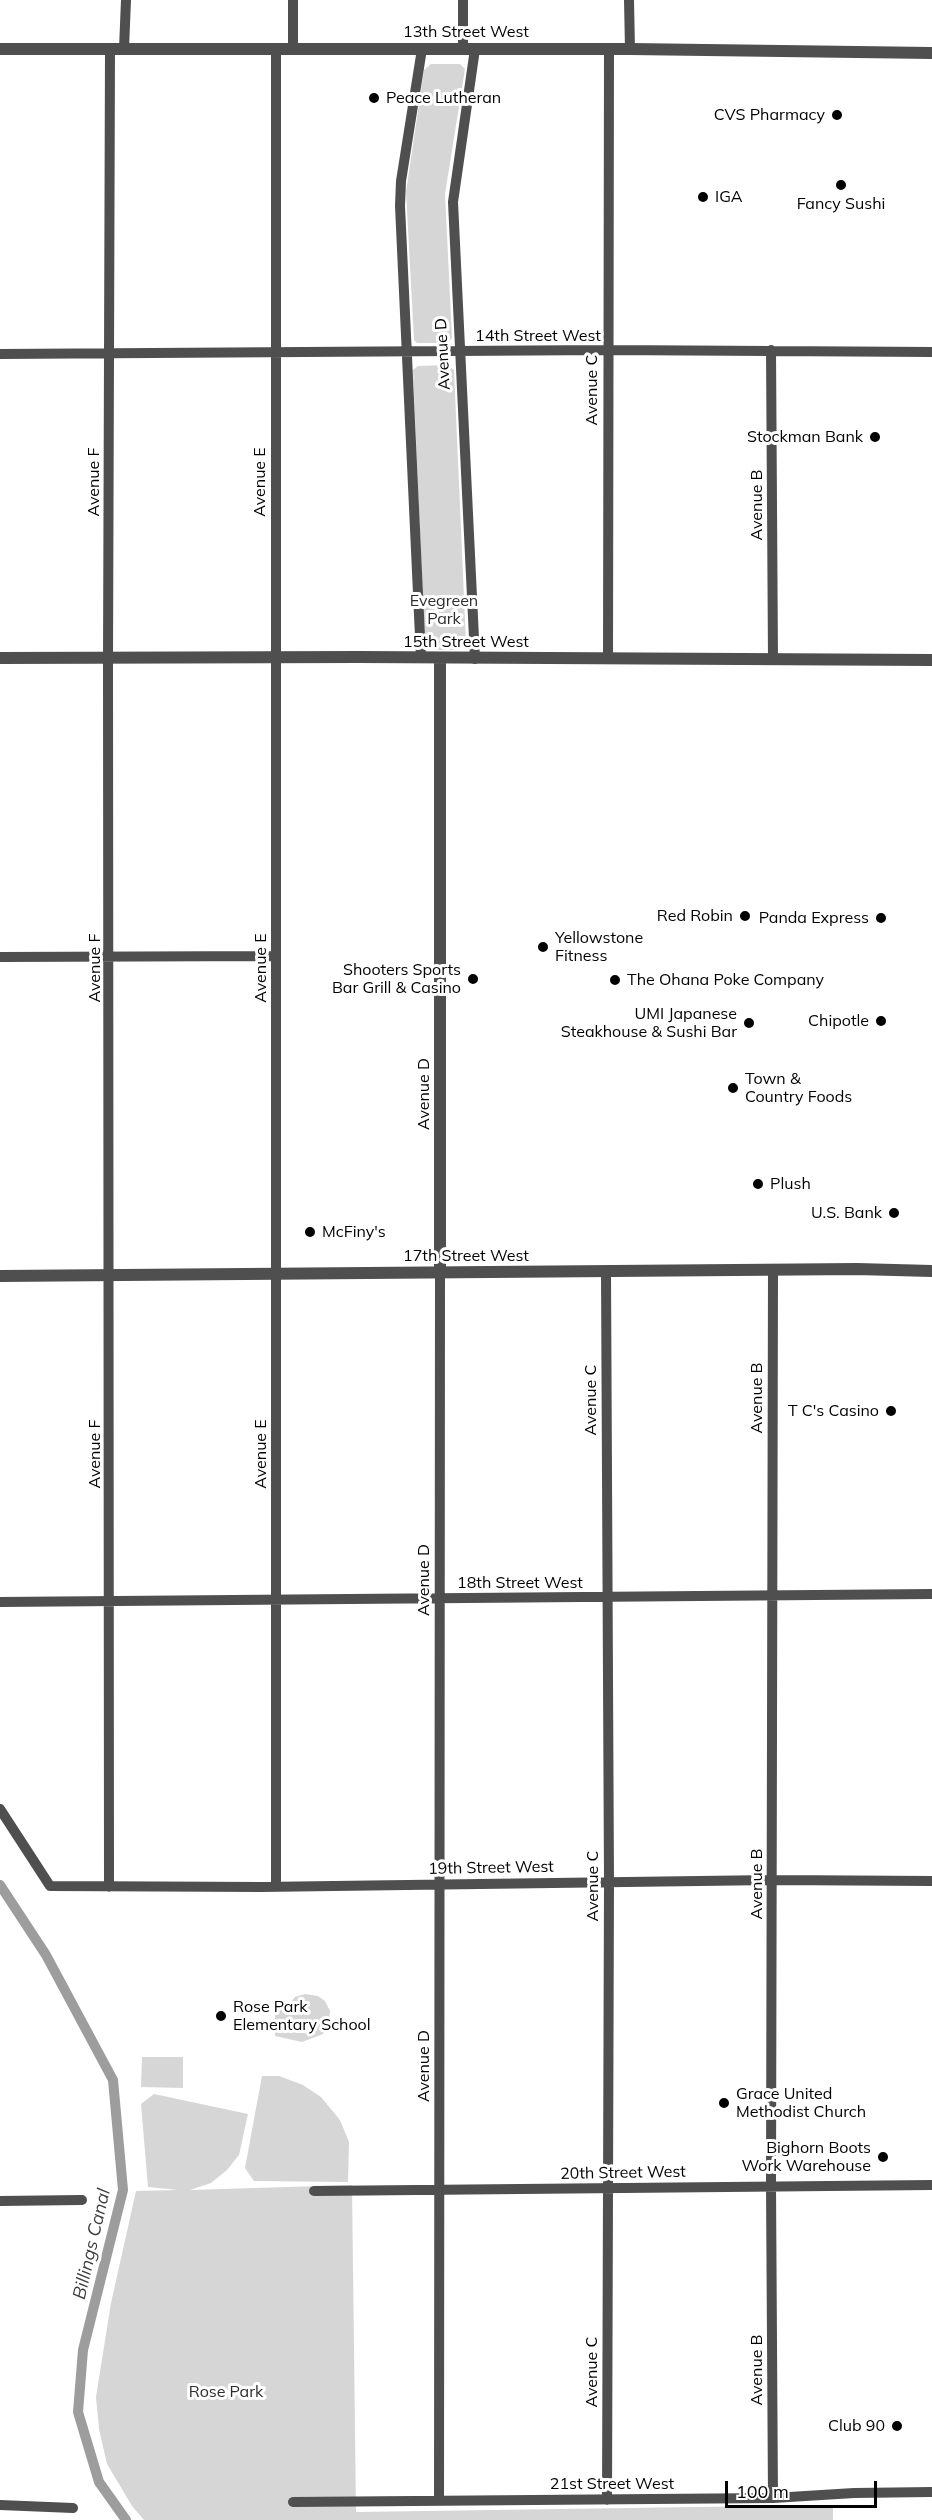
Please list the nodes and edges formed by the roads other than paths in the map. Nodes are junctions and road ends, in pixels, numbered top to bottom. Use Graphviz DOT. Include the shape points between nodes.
graph roads {
  1 [pos="126,0"];
  2 [pos="293,0"];
  3 [pos="463,0"];
  4 [pos="629,0"];
  5 [pos="0,49"];
  6 [pos="110,49"];
  7 [pos="124,49"];
  8 [pos="276,49"];
  9 [pos="293,49"];
  10 [pos="423,49"];
  11 [pos="469,49"];
  12 [pos="609,49"];
  13 [pos="630,49"];
  14 [pos="932,53"];
  15 [pos="607,350"];
  16 [pos="771,350"];
  17 [pos="460,351"];
  18 [pos="407,352"];
  19 [pos="932,352"];
  20 [pos="276,353"];
  21 [pos="0,354"];
  22 [pos="110,354"];
  23 [pos="275,657"];
  24 [pos="0,658"];
  25 [pos="421,658"];
  26 [pos="108,659"];
  27 [pos="440,659"];
  28 [pos="475,659"];
  29 [pos="608,659"];
  30 [pos="773,660"];
  31 [pos="932,660"];
  32 [pos="276,956"];
  33 [pos="0,957"];
  34 [pos="110,957"];
  35 [pos="773,1270"];
  36 [pos="932,1270"];
  37 [pos="440,1272"];
  38 [pos="606,1272"];
  39 [pos="110,1274"];
  40 [pos="276,1274"];
  41 [pos="0,1276"];
  42 [pos="932,1594"];
  43 [pos="772,1596"];
  44 [pos="607,1597"];
  45 [pos="441,1598"];
  46 [pos="276,1599"];
  47 [pos="110,1601"];
  48 [pos="0,1602"];
  49 [pos="0,1809"];
  50 [pos="772,1880"];
  51 [pos="932,1881"];
  52 [pos="609,1882"];
  53 [pos="441,1884"];
  54 [pos="110,1887"];
  55 [pos="276,1887"];
  56 [pos="932,2185"];
  57 [pos="771,2186"];
  58 [pos="607,2189"];
  59 [pos="314,2191"];
  60 [pos="440,2191"];
  61 [pos="0,2200"];
  62 [pos="82,2200"];
  63 [pos="932,2492"];
  64 [pos="773,2498"];
  65 [pos="607,2500"];
  66 [pos="439,2501"];
  67 [pos="293,2502"];
  68 [pos="0,2505"];
  69 [pos="73,2508"];
  1 -- 7 [label="street"];
  2 -- 9 [label="street"];
  3 -- 11 [label="street, Avenue D"];
  4 -- 13 [label="street"];
  5 -- 6 [label="street, 13th Street West"];
  6 -- 7 [label="street, 13th Street West"];
  6 -- 22 [label="street, Avenue F"];
  7 -- 8 [label="street, 13th Street West"];
  8 -- 9 [label="street, 13th Street West"];
  8 -- 20 [label="street, Avenue E"];
  9 -- 10 [label="street, 13th Street West"];
  10 -- 11 [label="street, 13th Street West"];
  10 -- 18 [label="street" via="401,181"];
  11 -- 12 [label="street, 13th Street West"];
  11 -- 17 [label="street, Avenue D" via="453,202"];
  12 -- 13 [label="street, 13th Street West"];
  12 -- 15 [label="street, Avenue C"];
  13 -- 14 [label="street, 13th Street West"];
  15 -- 16 [label="street, 14th Street West"];
  15 -- 17 [label="street, 14th Street West"];
  15 -- 29 [label="street, Avenue C"];
  16 -- 19 [label="street, 14th Street West"];
  16 -- 30 [label="street, Avenue B"];
  17 -- 18 [label="street, 14th Street West"];
  17 -- 28 [label="street, Avenue D"];
  18 -- 20 [label="street, 14th Street West"];
  18 -- 25 [label="street"];
  20 -- 22 [label="street, 14th Street West"];
  20 -- 23 [label="street, Avenue E"];
  21 -- 22 [label="street, 14th Street West"];
  22 -- 26 [label="street, Avenue F"];
  23 -- 25 [label="street, 15th Street West"];
  23 -- 26 [label="street, 15th Street West"];
  23 -- 32 [label="street, Avenue E"];
  24 -- 26 [label="street, 15th Street West"];
  25 -- 27 [label="street, 15th Street West"];
  26 -- 34 [label="street, Avenue F"];
  27 -- 28 [label="street, 15th Street West"];
  27 -- 37 [label="street, Avenue D"];
  28 -- 29 [label="street, 15th Street West"];
  29 -- 30 [label="street, 15th Street West"];
  30 -- 31 [label="street, 15th Street West"];
  32 -- 34 [label="street"];
  32 -- 40 [label="street, Avenue E"];
  33 -- 34 [label="street"];
  34 -- 39 [label="street, Avenue F"];
  35 -- 36 [label="street, 17th Street West"];
  35 -- 38 [label="street, 17th Street West"];
  35 -- 43 [label="street, Avenue B"];
  37 -- 38 [label="street, 17th Street West"];
  37 -- 40 [label="street, 17th Street West"];
  37 -- 45 [label="street, Avenue D"];
  38 -- 44 [label="street, Avenue C"];
  39 -- 40 [label="street, 17th Street West"];
  39 -- 41 [label="street, 17th Street West"];
  39 -- 47 [label="street, Avenue F"];
  40 -- 46 [label="street, Avenue E"];
  42 -- 43 [label="street, 18th Street West"];
  43 -- 44 [label="street, 18th Street West"];
  43 -- 50 [label="street, Avenue B"];
  44 -- 45 [label="street, 18th Street West"];
  44 -- 52 [label="street, Avenue C"];
  45 -- 46 [label="street, 18th Street West"];
  45 -- 53 [label="street, Avenue D"];
  46 -- 47 [label="street, 18th Street West"];
  46 -- 55 [label="street, Avenue E"];
  47 -- 48 [label="street, 18th Street West"];
  47 -- 54 [label="street, Avenue F"];
  49 -- 54 [label="street, 19th Street West" via="50,1886"];
  50 -- 51 [label="street, 19th Street West"];
  50 -- 52 [label="street, 19th Street West"];
  50 -- 57 [label="street, Avenue B"];
  52 -- 53 [label="street, 19th Street West"];
  52 -- 58 [label="street, Avenue C"];
  53 -- 55 [label="street, 19th Street West"];
  53 -- 60 [label="street, Avenue D"];
  54 -- 55 [label="street, 19th Street West"];
  56 -- 57 [label="street, 20th Street West"];
  57 -- 58 [label="street, 20th Street West"];
  57 -- 64 [label="street, Avenue B"];
  58 -- 60 [label="street, 20th Street West"];
  58 -- 65 [label="street, Avenue C"];
  59 -- 60 [label="street, 20th Street West"];
  60 -- 66 [label="street, Avenue D"];
  61 -- 62 [label="street"];
  63 -- 64 [label="street, 21st Street West"];
  64 -- 65 [label="street, 21st Street West"];
  65 -- 66 [label="street, 21st Street West"];
  66 -- 67 [label="street, 21st Street West"];
  68 -- 69 [label="street"];
}
